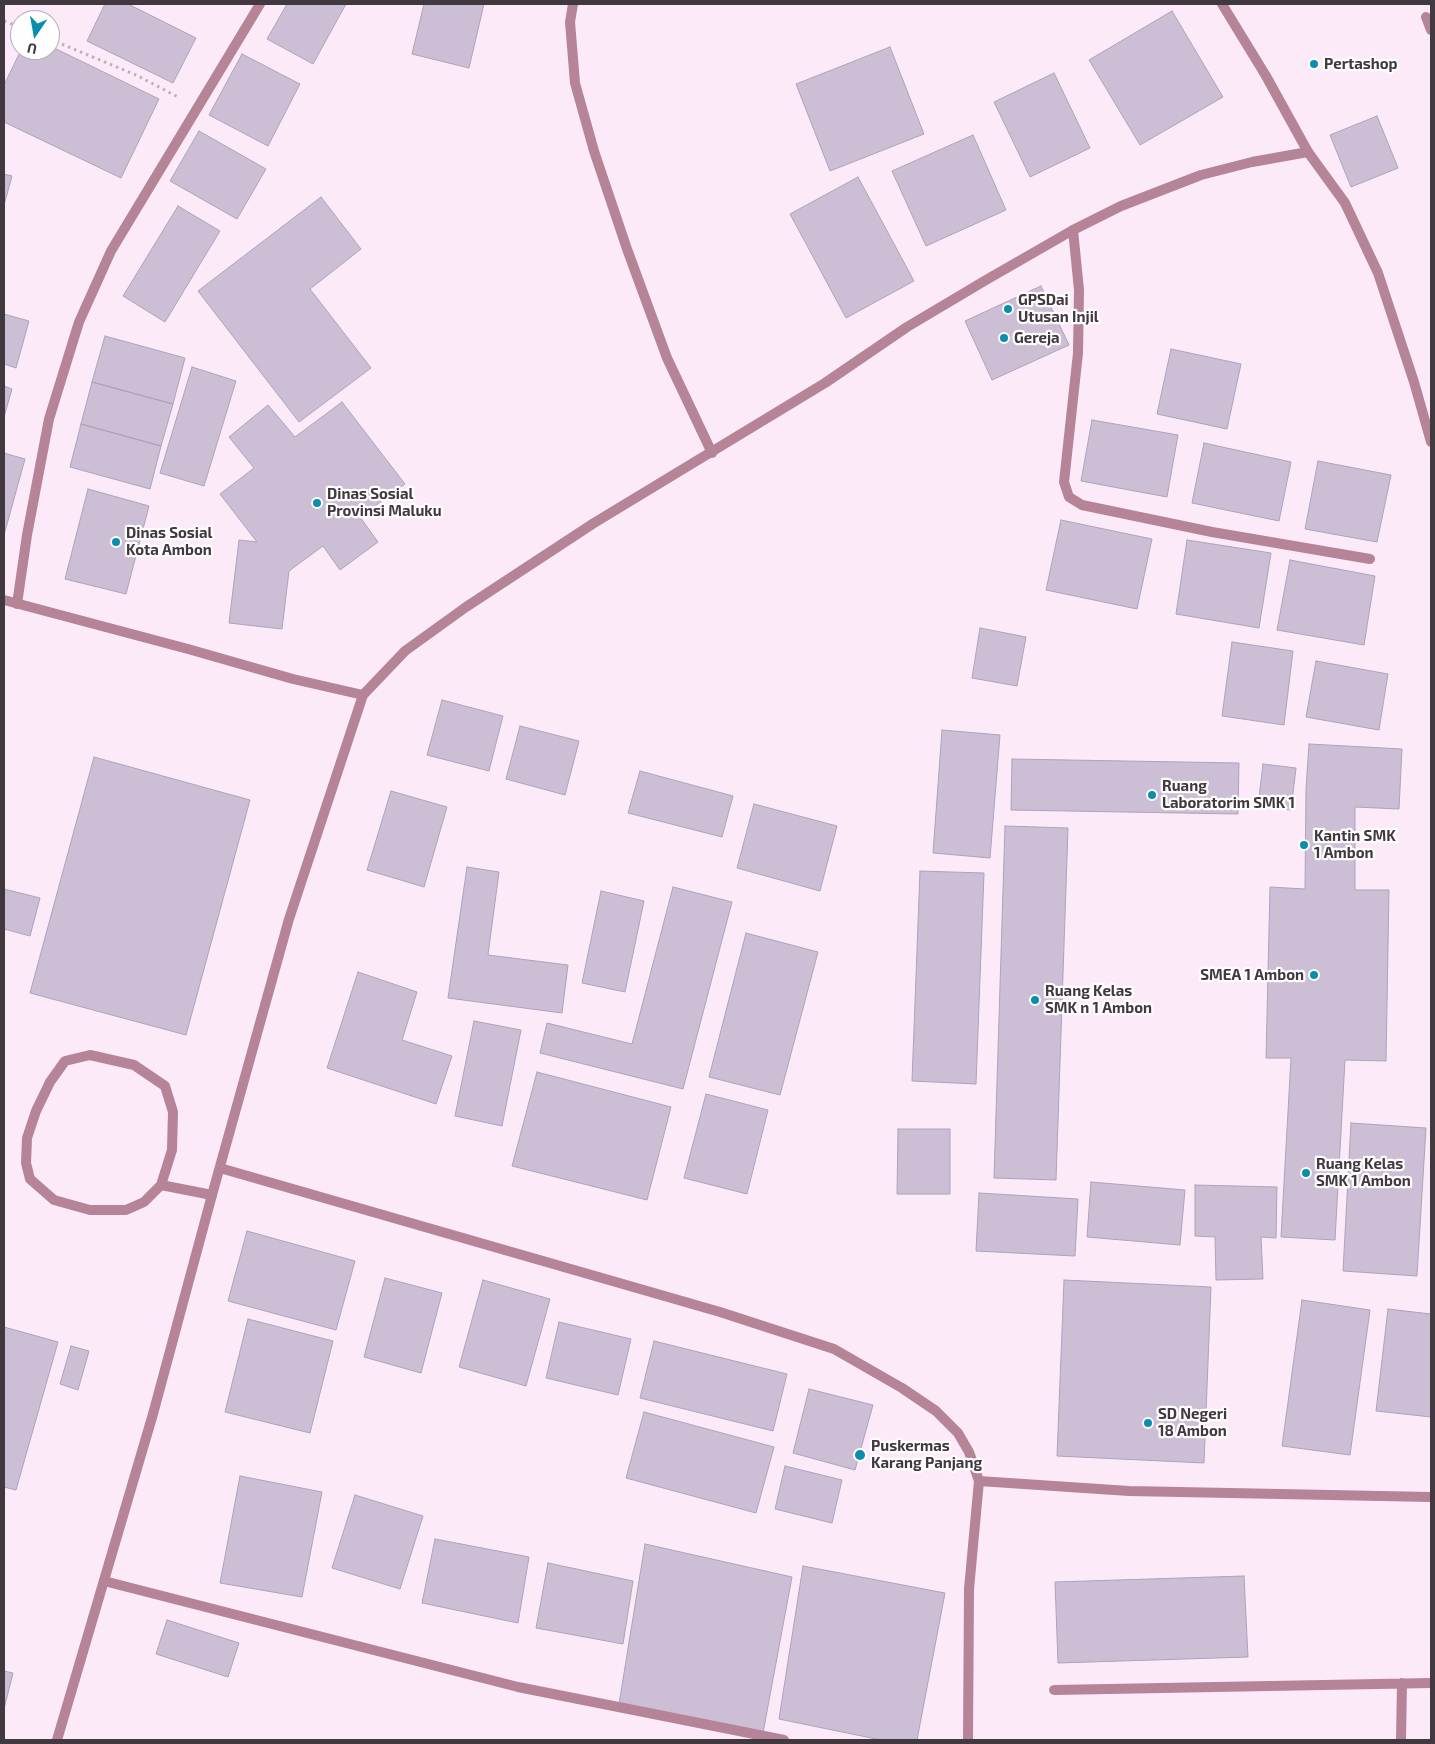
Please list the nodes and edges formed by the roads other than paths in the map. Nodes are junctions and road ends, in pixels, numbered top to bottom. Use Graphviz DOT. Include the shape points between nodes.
graph roads {
  1 [pos="260,4"];
  2 [pos="574,4"];
  3 [pos="1222,4"];
  4 [pos="1426,17"];
  5 [pos="1431,30"];
  6 [pos="1308,152"];
  7 [pos="1073,230"];
  8 [pos="1431,442"];
  9 [pos="712,453"];
  10 [pos="1370,559"];
  11 [pos="4,600"];
  12 [pos="17,604"];
  13 [pos="363,695"];
  14 [pos="220,1168"];
  15 [pos="162,1185"];
  16 [pos="212,1195"];
  17 [pos="979,1481"];
  18 [pos="1431,1497"];
  19 [pos="104,1581"];
  20 [pos="1431,1683"];
  21 [pos="1402,1684"];
  22 [pos="1054,1690"];
  23 [pos="57,1740"];
  24 [pos="784,1740"];
  25 [pos="968,1740"];
  26 [pos="1401,1740"];
  1 -- 12 [label="street" via="111,252 79,322 49,419"];
  2 -- 9 [label="street" via="570,22 575,83 594,151 667,358"];
  3 -- 6 [label="street"];
  4 -- 5 [label="street"];
  6 -- 7 [label="street" via="1201,175 1121,206"];
  6 -- 8 [label="street" via="1345,203 1378,273"];
  7 -- 9 [label="street" via="907,327 826,383"];
  7 -- 10 [label="street" via="1079,290 1078,353 1064,482 1069,497 1082,505 1212,532"];
  9 -- 13 [label="street" via="594,523 466,607 405,651"];
  11 -- 12 [label="street"];
  12 -- 13 [label="street"];
  13 -- 14 [label="street" via="289,919"];
  14 -- 16 [label="street"];
  14 -- 17 [label="street" via="720,1312 834,1349 936,1411 958,1433"];
  15 -- 15 [label="street" via="144,1202 126,1210 90,1210 54,1200 30,1179 26,1163 28,1138 36,1111 65,1061 90,1055 134,1065 165,1086 173,1112 172,1150"];
  15 -- 16 [label="street"];
  16 -- 19 [label="street" via="154,1414"];
  17 -- 18 [label="street" via="1129,1491"];
  17 -- 25 [label="street" via="969,1589"];
  19 -- 23 [label="street"];
  19 -- 24 [label="street" via="518,1687"];
  20 -- 21 [label="street"];
  21 -- 22 [label="street"];
  21 -- 26 [label="street"];
}
